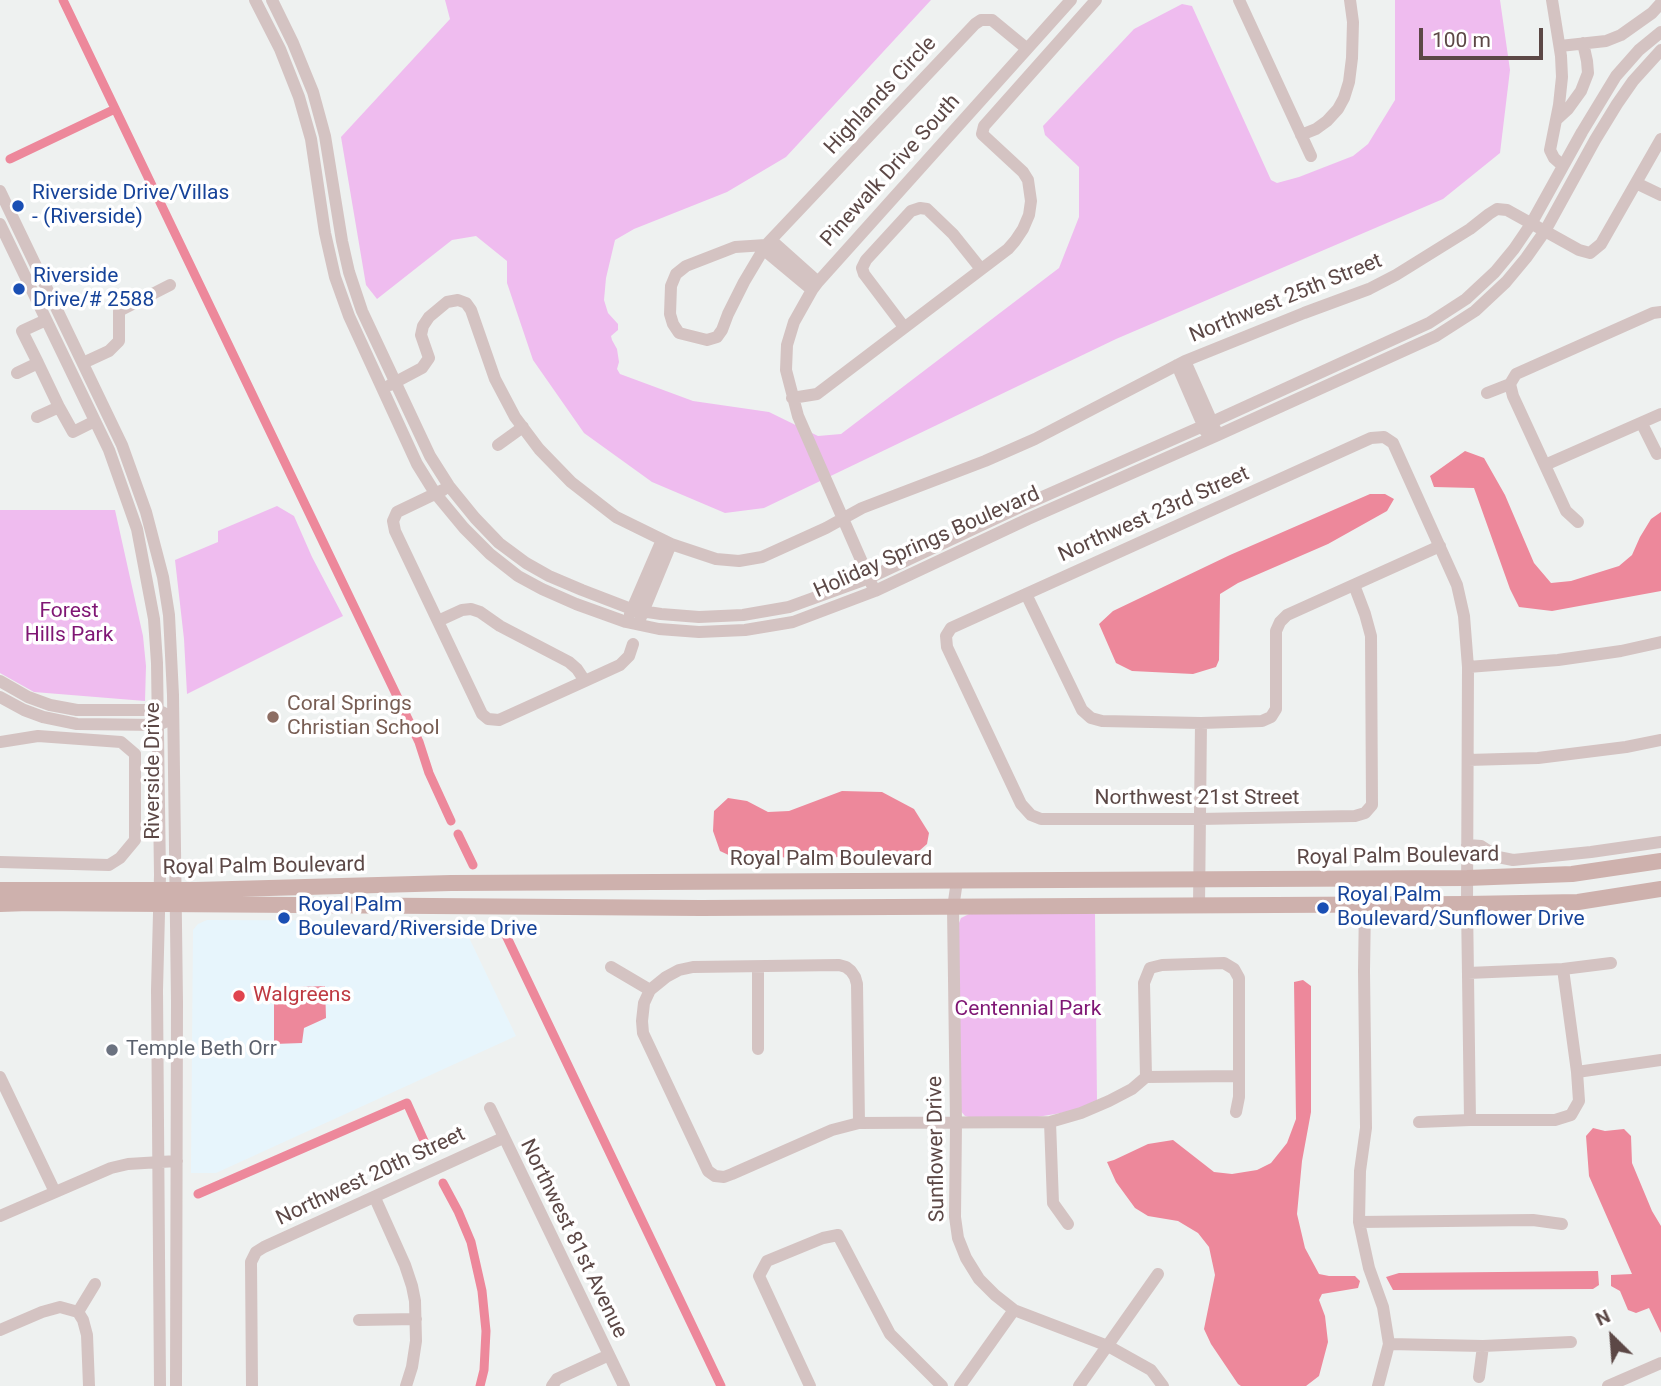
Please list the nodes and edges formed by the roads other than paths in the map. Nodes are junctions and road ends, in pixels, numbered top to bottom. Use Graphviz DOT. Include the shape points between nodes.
graph roads {
  1 [pos="255,0"];
  2 [pos="272,0"];
  3 [pos="1071,0"];
  4 [pos="1096,0"];
  5 [pos="1239,0"];
  6 [pos="1350,0"];
  7 [pos="1552,0"];
  8 [pos="1661,3"];
  9 [pos="284,24"];
  10 [pos="271,31"];
  11 [pos="1661,33"];
  12 [pos="1583,43"];
  13 [pos="1560,46"];
  14 [pos="1026,48"];
  15 [pos="1661,50"];
  16 [pos="1556,120"];
  17 [pos="1301,135"];
  18 [pos="1661,139"];
  19 [pos="1311,156"];
  20 [pos="1563,166"];
  21 [pos="1636,183"];
  22 [pos="0,191"];
  23 [pos="1661,195"];
  24 [pos="0,224"];
  25 [pos="1531,224"];
  26 [pos="1545,231"];
  27 [pos="767,245"];
  28 [pos="981,269"];
  29 [pos="170,285"];
  30 [pos="815,286"];
  31 [pos="1661,312"];
  32 [pos="46,320"];
  33 [pos="904,327"];
  34 [pos="38,363"];
  35 [pos="83,363"];
  36 [pos="1181,363"];
  37 [pos="17,373"];
  38 [pos="395,382"];
  39 [pos="1510,384"];
  40 [pos="382,389"];
  41 [pos="1488,393"];
  42 [pos="791,394"];
  43 [pos="59,407"];
  44 [pos="1661,414"];
  45 [pos="37,417"];
  46 [pos="95,421"];
  47 [pos="1208,424"];
  48 [pos="1642,424"];
  49 [pos="523,427"];
  50 [pos="1214,437"];
  51 [pos="498,445"];
  52 [pos="1657,454"];
  53 [pos="1545,465"];
  54 [pos="449,486"];
  55 [pos="436,493"];
  56 [pos="843,519"];
  57 [pos="1578,522"];
  58 [pos="666,542"];
  59 [pos="1440,546"];
  60 [pos="869,578"];
  61 [pos="1354,585"];
  62 [pos="875,592"];
  63 [pos="1026,594"];
  64 [pos="638,610"];
  65 [pos="438,621"];
  66 [pos="632,623"];
  67 [pos="1661,642"];
  68 [pos="634,644"];
  69 [pos="1468,667"];
  70 [pos="0,681"];
  71 [pos="585,681"];
  72 [pos="0,697"];
  73 [pos="50,705"];
  74 [pos="158,709"];
  75 [pos="43,717"];
  76 [pos="173,718"];
  77 [pos="1201,723"];
  78 [pos="158,725"];
  79 [pos="38,736"];
  80 [pos="1661,740"];
  81 [pos="0,742"];
  82 [pos="1468,760"];
  83 [pos="1031,814"];
  84 [pos="1200,819"];
  85 [pos="1661,842"];
  86 [pos="1467,845"];
  87 [pos="1661,861"];
  88 [pos="0,862"];
  89 [pos="1467,878"];
  90 [pos="1199,879"];
  91 [pos="957,881"];
  92 [pos="1661,889"];
  93 [pos="0,890"];
  94 [pos="168,897"];
  95 [pos="0,904"];
  96 [pos="1364,904"];
  97 [pos="1467,904"];
  98 [pos="1199,905"];
  99 [pos="953,908"];
  100 [pos="1611,963"];
  101 [pos="611,967"];
  102 [pos="758,967"];
  103 [pos="1563,969"];
  104 [pos="1468,972"];
  105 [pos="650,990"];
  106 [pos="758,1049"];
  107 [pos="1661,1060"];
  108 [pos="1577,1072"];
  109 [pos="1239,1076"];
  110 [pos="0,1077"];
  111 [pos="1146,1077"];
  112 [pos="490,1108"];
  113 [pos="1236,1112"];
  114 [pos="1470,1120"];
  115 [pos="1050,1122"];
  116 [pos="1419,1122"];
  117 [pos="859,1123"];
  118 [pos="956,1123"];
  119 [pos="503,1138"];
  120 [pos="158,1161"];
  121 [pos="177,1161"];
  122 [pos="55,1192"];
  123 [pos="375,1198"];
  124 [pos="0,1216"];
  125 [pos="1359,1222"];
  126 [pos="1069,1224"];
  127 [pos="1562,1224"];
  128 [pos="1158,1274"];
  129 [pos="95,1284"];
  130 [pos="1014,1310"];
  131 [pos="78,1312"];
  132 [pos="359,1320"];
  133 [pos="416,1320"];
  134 [pos="0,1330"];
  135 [pos="1571,1342"];
  136 [pos="1389,1344"];
  137 [pos="1108,1346"];
  138 [pos="1483,1346"];
  139 [pos="609,1355"];
  140 [pos="1661,1363"];
  141 [pos="1479,1377"];
  142 [pos="89,1386"];
  143 [pos="160,1386"];
  144 [pos="176,1386"];
  145 [pos="252,1386"];
  146 [pos="406,1386"];
  147 [pos="552,1386"];
  148 [pos="624,1386"];
  149 [pos="810,1386"];
  150 [pos="942,1386"];
  151 [pos="960,1386"];
  152 [pos="1079,1386"];
  153 [pos="1163,1386"];
  154 [pos="1378,1386"];
  155 [pos="1608,1386"];
  1 -- 10 [label="street, Holiday Springs Boulevard"];
  2 -- 9 [label="street, Holiday Springs Boulevard"];
  3 -- 14 [label="street, Pinewalk Drive South"];
  4 -- 28 [label="street, Pinewalk Drive South" via="984,126 982,134 1023,172 1031,201 1016,241"];
  5 -- 17 [label="street"];
  6 -- 17 [label="street" via="1352,58 1344,98 1327,121"];
  7 -- 13 [label="street"];
  8 -- 12 [label="street" via="1620,35"];
  9 -- 10 [label="street"];
  9 -- 38 [label="street, Holiday Springs Boulevard" via="313,92 325,136 349,272"];
  10 -- 40 [label="street, Holiday Springs Boulevard" via="311,139 335,276"];
  11 -- 20 [label="street, Holiday Springs Boulevard" via="1616,76"];
  12 -- 13 [label="street"];
  12 -- 16 [label="street" via="1588,74 1568,109"];
  13 -- 16 [label="street" via="1562,77"];
  14 -- 27 [label="street, Highlands Circle" via="992,20 975,24"];
  14 -- 30 [label="street, Pinewalk Drive South"];
  15 -- 26 [label="street, Holiday Springs Boulevard" via="1617,104"];
  16 -- 20 [label="street" via="1550,150"];
  17 -- 19 [label="street"];
  18 -- 21 [label="street"];
  20 -- 25 [label="street, Holiday Springs Boulevard"];
  21 -- 23 [label="street"];
  21 -- 26 [label="street, Northwest 25th Street" via="1601,244 1590,253"];
  22 -- 35 [label="street, Riverside Drive"];
  24 -- 32 [label="street, Riverside Drive"];
  25 -- 26 [label="street, Northwest 25th Street"];
  25 -- 36 [label="street, Northwest 25th Street" via="1497,209 1368,289"];
  25 -- 47 [label="street, Holiday Springs Boulevard" via="1495,272 1466,299 1429,323"];
  26 -- 50 [label="street, Holiday Springs Boulevard" via="1506,282 1475,311 1436,336"];
  27 -- 27 [label="street, Highlands Circle" via="716,337 707,340 679,332 670,314 671,286 677,274 735,247"];
  27 -- 30 [label="street"];
  28 -- 33 [label="street, Pinewalk Drive South"];
  28 -- 33 [label="street, Pinewalk Drive South" via="927,209 911,211 862,268"];
  29 -- 35 [label="street" via="119,311 119,341"];
  30 -- 42 [label="street, Pinewalk Drive South" via="794,322 788,345 786,370"];
  31 -- 39 [label="street" via="1516,374"];
  32 -- 34 [label="street" via="22,331"];
  32 -- 46 [label="street, Riverside Drive"];
  33 -- 42 [label="street, Pinewalk Drive South" via="817,394"];
  34 -- 37 [label="street"];
  34 -- 43 [label="street"];
  35 -- 76 [label="street, Riverside Drive" via="122,445 163,578"];
  36 -- 47 [label="street, Northwest 25th Street"];
  36 -- 56 [label="street, Northwest 25th Street" via="1035,439"];
  38 -- 40 [label="street"];
  38 -- 49 [label="street, Northwest 25th Street" via="422,368 429,358 421,335 423,326 447,302 458,300 471,310 495,379"];
  38 -- 54 [label="street, Holiday Springs Boulevard"];
  39 -- 41 [label="street"];
  39 -- 53 [label="street"];
  40 -- 55 [label="street, Holiday Springs Boulevard"];
  42 -- 56 [label="street, Pinewalk Drive South"];
  43 -- 45 [label="street"];
  43 -- 46 [label="street" via="73,432"];
  44 -- 48 [label="street"];
  46 -- 74 [label="street, Riverside Drive" via="137,529 154,619"];
  47 -- 50 [label="street, Northwest 25th Street"];
  47 -- 60 [label="street, Holiday Springs Boulevard"];
  48 -- 52 [label="street"];
  48 -- 53 [label="street"];
  49 -- 51 [label="street"];
  49 -- 58 [label="street, Northwest 25th Street" via="571,482 616,517"];
  50 -- 62 [label="street, Holiday Springs Boulevard"];
  53 -- 57 [label="street" via="1566,511"];
  54 -- 55 [label="street"];
  54 -- 64 [label="street, Holiday Springs Boulevard" via="499,542 526,563"];
  55 -- 65 [label="street" via="397,512 393,521"];
  55 -- 66 [label="street, Holiday Springs Boulevard" via="464,528 518,576 576,604"];
  56 -- 58 [label="street, Northwest 25th Street" via="762,557 739,561 716,559"];
  56 -- 60 [label="street, Pinewalk Drive South"];
  58 -- 64 [label="street"];
  59 -- 61 [label="street"];
  59 -- 63 [label="street, Northwest 23rd Street" via="1393,443 1384,437 1371,438"];
  59 -- 69 [label="street" via="1457,585"];
  60 -- 62 [label="street, Pinewalk Drive South"];
  60 -- 64 [label="street, Holiday Springs Boulevard" via="789,607 743,615 699,617"];
  61 -- 77 [label="street" via="1280,622 1276,631 1276,709 1271,717"];
  61 -- 84 [label="street, Northwest 21st Street" via="1371,636 1372,805 1355,816"];
  62 -- 66 [label="street, Holiday Springs Boulevard" via="793,622 745,630 699,632"];
  63 -- 77 [label="street" via="1082,710 1091,718"];
  63 -- 83 [label="street, Northwest 23rd Street" via="951,628 946,636 947,647 1021,804"];
  64 -- 66 [label="street"];
  65 -- 71 [label="street" via="462,610 480,612 569,662"];
  65 -- 71 [label="street" via="488,719 499,720"];
  67 -- 69 [label="street" via="1558,660"];
  68 -- 71 [label="street" via="620,664"];
  69 -- 82 [label="street"];
  70 -- 73 [label="street"];
  72 -- 75 [label="street"];
  73 -- 74 [label="street" via="77,710"];
  73 -- 75 [label="street"];
  74 -- 76 [label="street"];
  74 -- 78 [label="street, Riverside Drive"];
  75 -- 78 [label="street" via="77,724"];
  75 -- 79 [label="street"];
  76 -- 78 [label="street"];
  76 -- 94 [label="street, Riverside Drive"];
  77 -- 84 [label="street"];
  78 -- 94 [label="street, Riverside Drive"];
  79 -- 81 [label="street"];
  79 -- 88 [label="street" via="121,742 135,754 135,840 109,865"];
  80 -- 82 [label="street" via="1538,758"];
  82 -- 86 [label="street"];
  83 -- 84 [label="street, Northwest 21st Street" via="1041,819"];
  84 -- 90 [label="street"];
  85 -- 86 [label="street" via="1513,860"];
  86 -- 89 [label="street"];
  87 -- 89 [label="main road, Royal Palm Boulevard" via="1572,874"];
  89 -- 90 [label="main road, Royal Palm Boulevard"];
  89 -- 97 [label="street"];
  90 -- 91 [label="main road, Royal Palm Boulevard"];
  90 -- 98 [label="street"];
  91 -- 94 [label="main road, Royal Palm Boulevard" via="451,883"];
  91 -- 99 [label="street, Sunflower Drive"];
  92 -- 97 [label="main road, Royal Palm Boulevard" via="1578,902"];
  93 -- 94 [label="main road, Royal Palm Boulevard"];
  94 -- 95 [label="main road, Royal Palm Boulevard"];
  94 -- 99 [label="main road, Royal Palm Boulevard" via="675,908"];
  94 -- 120 [label="street, Riverside Drive" via="157,990"];
  94 -- 121 [label="street, Riverside Drive"];
  96 -- 97 [label="main road, Royal Palm Boulevard"];
  96 -- 98 [label="main road, Royal Palm Boulevard"];
  96 -- 125 [label="street" via="1366,1128"];
  97 -- 104 [label="street"];
  98 -- 99 [label="main road, Royal Palm Boulevard"];
  99 -- 118 [label="street, Sunflower Drive"];
  100 -- 103 [label="street"];
  101 -- 105 [label="street"];
  102 -- 105 [label="street" via="693,967 666,976"];
  102 -- 106 [label="street"];
  102 -- 117 [label="street" via="839,965 851,971 856,984"];
  103 -- 104 [label="street"];
  103 -- 108 [label="street"];
  104 -- 114 [label="street"];
  105 -- 117 [label="street" via="642,1021 648,1048 708,1171 715,1176 724,1177 832,1130"];
  107 -- 108 [label="street"];
  108 -- 114 [label="street" via="1579,1101 1571,1115 1555,1120"];
  109 -- 111 [label="street"];
  109 -- 111 [label="street" via="1239,978 1224,964 1150,968 1144,983"];
  109 -- 113 [label="street"];
  110 -- 122 [label="street"];
  111 -- 115 [label="street" via="1109,1101"];
  112 -- 119 [label="street, Northwest 81st Avenue"];
  114 -- 116 [label="street"];
  115 -- 118 [label="street"];
  115 -- 126 [label="street" via="1054,1203"];
  117 -- 118 [label="street"];
  118 -- 130 [label="street, Sunflower Drive" via="958,1238 979,1279"];
  119 -- 123 [label="street, Northwest 20th Street"];
  119 -- 139 [label="street, Northwest 81st Avenue"];
  120 -- 121 [label="street"];
  120 -- 122 [label="street" via="111,1168"];
  120 -- 143 [label="street, Riverside Drive"];
  121 -- 144 [label="street, Riverside Drive"];
  122 -- 124 [label="street"];
  123 -- 133 [label="street" via="412,1286"];
  123 -- 145 [label="street, Northwest 20th Street" via="256,1252 251,1262"];
  125 -- 127 [label="street" via="1533,1220"];
  125 -- 136 [label="street"];
  128 -- 137 [label="street"];
  129 -- 131 [label="street"];
  130 -- 137 [label="street, Sunflower Drive"];
  130 -- 151 [label="street"];
  131 -- 134 [label="street" via="60,1307"];
  131 -- 142 [label="street" via="88,1335"];
  132 -- 133 [label="street"];
  133 -- 146 [label="street"];
  135 -- 138 [label="street"];
  136 -- 138 [label="street"];
  136 -- 154 [label="street"];
  137 -- 152 [label="street"];
  137 -- 153 [label="street, Sunflower Drive" via="1151,1370"];
  138 -- 141 [label="street"];
  139 -- 147 [label="street" via="557,1379"];
  139 -- 148 [label="street, Northwest 81st Avenue"];
  140 -- 155 [label="street"];
  149 -- 150 [label="street" via="759,1276 767,1261 838,1235 890,1334"];
}
